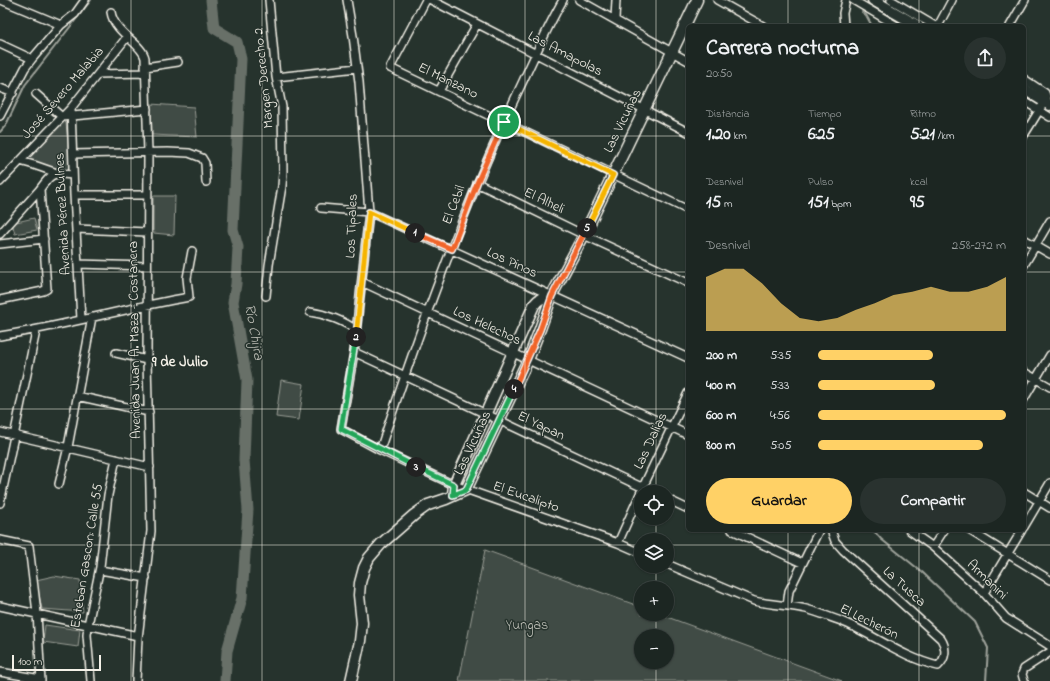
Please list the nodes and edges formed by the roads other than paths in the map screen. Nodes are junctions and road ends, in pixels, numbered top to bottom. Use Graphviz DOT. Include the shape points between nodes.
graph roads {
  1 [pos="1,0"];
  2 [pos="85,0"];
  3 [pos="269,0"];
  4 [pos="347,0"];
  5 [pos="426,0"];
  6 [pos="431,0"];
  7 [pos="563,0"];
  8 [pos="579,0"];
  9 [pos="616,0"];
  10 [pos="697,0"];
  11 [pos="717,0"];
  12 [pos="846,0"];
  13 [pos="853,0"];
  14 [pos="873,0"];
  15 [pos="891,0"];
  16 [pos="952,0"];
  17 [pos="1025,0"];
  18 [pos="111,12"];
  19 [pos="615,19"];
  20 [pos="477,24"];
  21 [pos="759,24"];
  22 [pos="844,24"];
  23 [pos="894,24"];
  24 [pos="915,24"];
  25 [pos="931,24"];
  26 [pos="939,24"];
  27 [pos="1011,24"];
  28 [pos="61,25"];
  29 [pos="127,37"];
  30 [pos="0,44"];
  31 [pos="672,52"];
  32 [pos="536,54"];
  33 [pos="32,59"];
  34 [pos="686,60"];
  35 [pos="178,62"];
  36 [pos="357,68"];
  37 [pos="145,70"];
  38 [pos="98,74"];
  39 [pos="276,77"];
  40 [pos="1026,80"];
  41 [pos="0,88"];
  42 [pos="439,91"];
  43 [pos="1026,91"];
  44 [pos="13,93"];
  45 [pos="36,94"];
  46 [pos="1026,101"];
  47 [pos="1045,106"];
  48 [pos="71,108"];
  49 [pos="147,109"];
  50 [pos="644,109"];
  51 [pos="0,116"];
  52 [pos="62,117"];
  53 [pos="71,117"];
  54 [pos="1050,117"];
  55 [pos="494,118"];
  56 [pos="504,122"];
  57 [pos="686,131"];
  58 [pos="1026,132"];
  59 [pos="148,152"];
  60 [pos="73,154"];
  61 [pos="20,161"];
  62 [pos="57,173"];
  63 [pos="73,174"];
  64 [pos="613,175"];
  65 [pos="0,182"];
  66 [pos="206,182"];
  67 [pos="477,183"];
  68 [pos="40,189"];
  69 [pos="74,195"];
  70 [pos="148,195"];
  71 [pos="321,208"];
  72 [pos="686,209"];
  73 [pos="369,212"];
  74 [pos="1050,221"];
  75 [pos="76,229"];
  76 [pos="147,232"];
  77 [pos="0,234"];
  78 [pos="584,235"];
  79 [pos="44,239"];
  80 [pos="1026,240"];
  81 [pos="0,244"];
  82 [pos="1036,246"];
  83 [pos="452,249"];
  84 [pos="192,251"];
  85 [pos="1050,254"];
  86 [pos="1026,262"];
  87 [pos="78,264"];
  88 [pos="147,266"];
  89 [pos="362,282"];
  90 [pos="686,282"];
  91 [pos="266,296"];
  92 [pos="552,296"];
  93 [pos="0,300"];
  94 [pos="148,304"];
  95 [pos="310,312"];
  96 [pos="427,313"];
  97 [pos="92,317"];
  98 [pos="82,319"];
  99 [pos="526,323"];
  100 [pos="540,330"];
  101 [pos="36,331"];
  102 [pos="357,331"];
  103 [pos="0,336"];
  104 [pos="354,352"];
  105 [pos="116,353"];
  106 [pos="514,353"];
  107 [pos="1050,355"];
  108 [pos="686,357"];
  109 [pos="148,360"];
  110 [pos="528,360"];
  111 [pos="1026,373"];
  112 [pos="405,375"];
  113 [pos="1036,379"];
  114 [pos="1050,387"];
  115 [pos="77,396"];
  116 [pos="1026,396"];
  117 [pos="686,397"];
  118 [pos="149,412"];
  119 [pos="486,414"];
  120 [pos="499,420"];
  121 [pos="671,427"];
  122 [pos="0,432"];
  123 [pos="686,434"];
  124 [pos="14,435"];
  125 [pos="68,447"];
  126 [pos="380,450"];
  127 [pos="116,459"];
  128 [pos="150,467"];
  129 [pos="59,484"];
  130 [pos="1050,484"];
  131 [pos="637,485"];
  132 [pos="644,485"];
  133 [pos="453,490"];
  134 [pos="466,490"];
  135 [pos="1026,493"];
  136 [pos="1039,501"];
  137 [pos="674,502"];
  138 [pos="0,503"];
  139 [pos="634,508"];
  140 [pos="686,508"];
  141 [pos="1050,508"];
  142 [pos="1026,524"];
  143 [pos="736,532"];
  144 [pos="818,532"];
  145 [pos="832,532"];
  146 [pos="912,532"];
  147 [pos="943,532"];
  148 [pos="972,532"];
  149 [pos="1021,532"];
  150 [pos="0,540"];
  151 [pos="618,543"];
  152 [pos="933,547"];
  153 [pos="634,550"];
  154 [pos="1008,554"];
  155 [pos="802,563"];
  156 [pos="674,567"];
  157 [pos="100,570"];
  158 [pos="146,578"];
  159 [pos="1050,580"];
  160 [pos="984,593"];
  161 [pos="0,606"];
  162 [pos="787,606"];
  163 [pos="36,613"];
  164 [pos="88,625"];
  165 [pos="138,636"];
  166 [pos="1050,646"];
  167 [pos="1050,652"];
  168 [pos="938,666"];
  169 [pos="0,672"];
  170 [pos="41,680"];
  171 [pos="91,681"];
  172 [pos="136,681"];
  173 [pos="351,681"];
  174 [pos="1024,681"];
  1 -- 28 [label="street"];
  2 -- 28 [label="street" via="75,14"];
  3 -- 39 [label="street, Margen Derecho 2"];
  4 -- 36 [label="street, Los Tipales"];
  5 -- 42 [label="street, El Manzano" via="390,68"];
  6 -- 20 [label="street, Las Amapolas"];
  7 -- 32 [label="street, El Cebil"];
  8 -- 19 [label="street"];
  9 -- 19 [label="street"];
  10 -- 31 [label="street, Las Vicuñas"];
  11 -- 21 [label="street"];
  12 -- 22 [label="street"];
  13 -- 23 [label="street"];
  14 -- 24 [label="street"];
  15 -- 25 [label="street"];
  16 -- 26 [label="street"];
  17 -- 27 [label="street"];
  18 -- 29 [label="street, Avenida Juan A. Maza - Costanera" via="116,26"];
  19 -- 31 [label="street"];
  20 -- 32 [label="street, Las Amapolas"];
  20 -- 42 [label="street"];
  28 -- 33 [label="street"];
  29 -- 37 [label="street, Avenida Juan A. Maza - Costanera" via="144,53"];
  29 -- 38 [label="street, José Severo Malabia"];
  30 -- 33 [label="street"];
  31 -- 34 [label="street"];
  31 -- 50 [label="street, Las Vicuñas"];
  32 -- 50 [label="street, Las Amapolas"];
  32 -- 56 [label="street, El Cebil"];
  33 -- 44 [label="street"];
  35 -- 37 [label="street"];
  36 -- 39 [label="street"];
  36 -- 73 [label="street, Los Tipales"];
  37 -- 38 [label="street"];
  37 -- 49 [label="street, Avenida Juan A. Maza - Costanera"];
  38 -- 48 [label="street, José Severo Malabia"];
  39 -- 91 [label="street, Margen Derecho 2" via="282,107 283,172"];
  40 -- 47 [label="street" via="1045,93"];
  41 -- 44 [label="street"];
  42 -- 55 [label="street, El Manzano"];
  43 -- 47 [label="street"];
  44 -- 51 [label="street"];
  45 -- 52 [label="street"];
  46 -- 47 [label="street"];
  47 -- 54 [label="street"];
  47 -- 58 [label="street"];
  48 -- 52 [label="street, José Severo Malabia"];
  48 -- 53 [label="street, Avenida Pérez Bulnes"];
  49 -- 53 [label="street"];
  49 -- 59 [label="street, Avenida Juan A. Maza - Costanera"];
  50 -- 57 [label="street, Las Amapolas"];
  50 -- 64 [label="street, Las Vicuñas"];
  52 -- 53 [label="street"];
  52 -- 61 [label="street, José Severo Malabia"];
  53 -- 60 [label="street, Avenida Pérez Bulnes"];
  56 -- 64 [label="street"];
  56 -- 67 [label="street, El Cebil"];
  59 -- 60 [label="street"];
  59 -- 66 [label="street" via="189,153 202,158 205,163"];
  59 -- 70 [label="street, Avenida Juan A. Maza - Costanera"];
  60 -- 63 [label="street, Avenida Pérez Bulnes"];
  61 -- 62 [label="street"];
  61 -- 65 [label="street, José Severo Malabia"];
  62 -- 63 [label="street"];
  62 -- 68 [label="street" via="50,176"];
  63 -- 69 [label="street, Avenida Pérez Bulnes"];
  64 -- 72 [label="street"];
  64 -- 78 [label="street, Las Vicuñas"];
  67 -- 78 [label="street, El Alheli"];
  67 -- 83 [label="street, El Cebil"];
  68 -- 77 [label="street"];
  68 -- 79 [label="street"];
  69 -- 70 [label="street"];
  69 -- 75 [label="street, Avenida Pérez Bulnes"];
  70 -- 76 [label="street, Avenida Juan A. Maza - Costanera"];
  71 -- 73 [label="street, Los Pinos"];
  73 -- 83 [label="street, Los Pinos"];
  73 -- 89 [label="street, Los Tipales"];
  74 -- 82 [label="street"];
  75 -- 76 [label="street"];
  75 -- 87 [label="street, Avenida Pérez Bulnes"];
  76 -- 88 [label="street, Avenida Juan A. Maza - Costanera"];
  78 -- 90 [label="street, El Alheli"];
  78 -- 92 [label="street, Las Vicuñas"];
  79 -- 81 [label="street"];
  79 -- 93 [label="street" via="47,289"];
  80 -- 82 [label="street"];
  82 -- 85 [label="street"];
  82 -- 86 [label="street"];
  83 -- 92 [label="street, Los Pinos"];
  83 -- 96 [label="street, El Cebil"];
  84 -- 94 [label="street" via="187,278 189,297"];
  87 -- 88 [label="street"];
  87 -- 98 [label="street, Avenida Pérez Bulnes"];
  88 -- 94 [label="street, Avenida Juan A. Maza - Costanera"];
  89 -- 96 [label="street, Los Helechos"];
  89 -- 102 [label="street, Los Tipales"];
  92 -- 99 [label="street, Las Vicuñas" via="537,300"];
  92 -- 100 [label="street, Las Vicuñas"];
  92 -- 108 [label="street, Los Pinos"];
  94 -- 97 [label="street"];
  94 -- 109 [label="street, Avenida Juan A. Maza - Costanera"];
  95 -- 102 [label="street" via="319,313"];
  96 -- 106 [label="street, Los Helechos"];
  96 -- 112 [label="street, El Cebil"];
  97 -- 98 [label="street"];
  97 -- 115 [label="street"];
  98 -- 101 [label="street"];
  99 -- 100 [label="street" via="530,329"];
  99 -- 106 [label="street, Las Vicuñas"];
  100 -- 110 [label="street, Las Vicuñas"];
  101 -- 103 [label="street"];
  101 -- 124 [label="street"];
  102 -- 104 [label="street, Los Tipales"];
  104 -- 112 [label="street, El Yapan"];
  104 -- 126 [label="street, Los Tipales" via="341,429"];
  105 -- 109 [label="street"];
  106 -- 110 [label="street, Los Helechos"];
  106 -- 119 [label="street, Las Vicuñas"];
  107 -- 113 [label="street"];
  109 -- 118 [label="street, Avenida Juan A. Maza - Costanera"];
  110 -- 120 [label="street, Las Vicuñas"];
  110 -- 121 [label="street, Los Helechos"];
  111 -- 113 [label="street"];
  112 -- 119 [label="street, El Yapan"];
  112 -- 126 [label="street, El Cebil"];
  113 -- 114 [label="street"];
  113 -- 116 [label="street"];
  115 -- 118 [label="street"];
  115 -- 125 [label="street"];
  117 -- 121 [label="street, Las Dalias"];
  118 -- 128 [label="street, Avenida Juan A. Maza - Costanera"];
  119 -- 120 [label="street, El Yapan"];
  119 -- 133 [label="street, Las Vicuñas"];
  120 -- 131 [label="street, El Yapan"];
  120 -- 134 [label="street, Las Vicuñas"];
  121 -- 123 [label="street, Los Helechos"];
  121 -- 132 [label="street, Las Dalias"];
  122 -- 124 [label="street"];
  124 -- 125 [label="street"];
  124 -- 138 [label="street"];
  125 -- 127 [label="street"];
  125 -- 129 [label="street"];
  126 -- 133 [label="street"];
  127 -- 128 [label="street"];
  127 -- 157 [label="street, Esteban Gascon: Calle 55" via="108,496"];
  128 -- 158 [label="street, Avenida Juan A. Maza - Costanera" via="151,531"];
  130 -- 136 [label="street"];
  133 -- 134 [label="street, Las Vicuñas"];
  133 -- 173 [label="street" via="446,499 428,505 414,515 369,558 360,583 362,623"];
  134 -- 151 [label="street, El Eucalipto"];
  135 -- 136 [label="street"];
  136 -- 141 [label="street"];
  136 -- 142 [label="street"];
  137 -- 140 [label="street"];
  139 -- 151 [label="street, Las Dalias"];
  143 -- 155 [label="street"];
  144 -- 155 [label="street"];
  145 -- 168 [label="street, La Tusca" via="835,541 843,550 945,644 943,662"];
  146 -- 152 [label="street, Armanini"];
  147 -- 152 [label="street"];
  148 -- 154 [label="street"];
  149 -- 154 [label="street"];
  150 -- 163 [label="street" via="29,546"];
  151 -- 153 [label="street, El Eucalipto"];
  152 -- 160 [label="street, Armanini"];
  154 -- 159 [label="street"];
  154 -- 160 [label="street"];
  155 -- 162 [label="street" via="789,591"];
  156 -- 162 [label="street" via="754,601"];
  157 -- 158 [label="street"];
  157 -- 164 [label="street, Esteban Gascon: Calle 55"];
  158 -- 165 [label="street, Avenida Juan A. Maza - Costanera"];
  160 -- 166 [label="street, Armanini" via="1006,618"];
  161 -- 163 [label="street"];
  162 -- 168 [label="street, El Lecherón" via="819,613 843,622 903,653"];
  163 -- 164 [label="street"];
  163 -- 170 [label="street"];
  164 -- 165 [label="street"];
  164 -- 171 [label="street, Esteban Gascon: Calle 55"];
  165 -- 172 [label="street, Avenida Juan A. Maza - Costanera"];
  167 -- 174 [label="street" via="1024,669"];
  169 -- 170 [label="street"];
}
